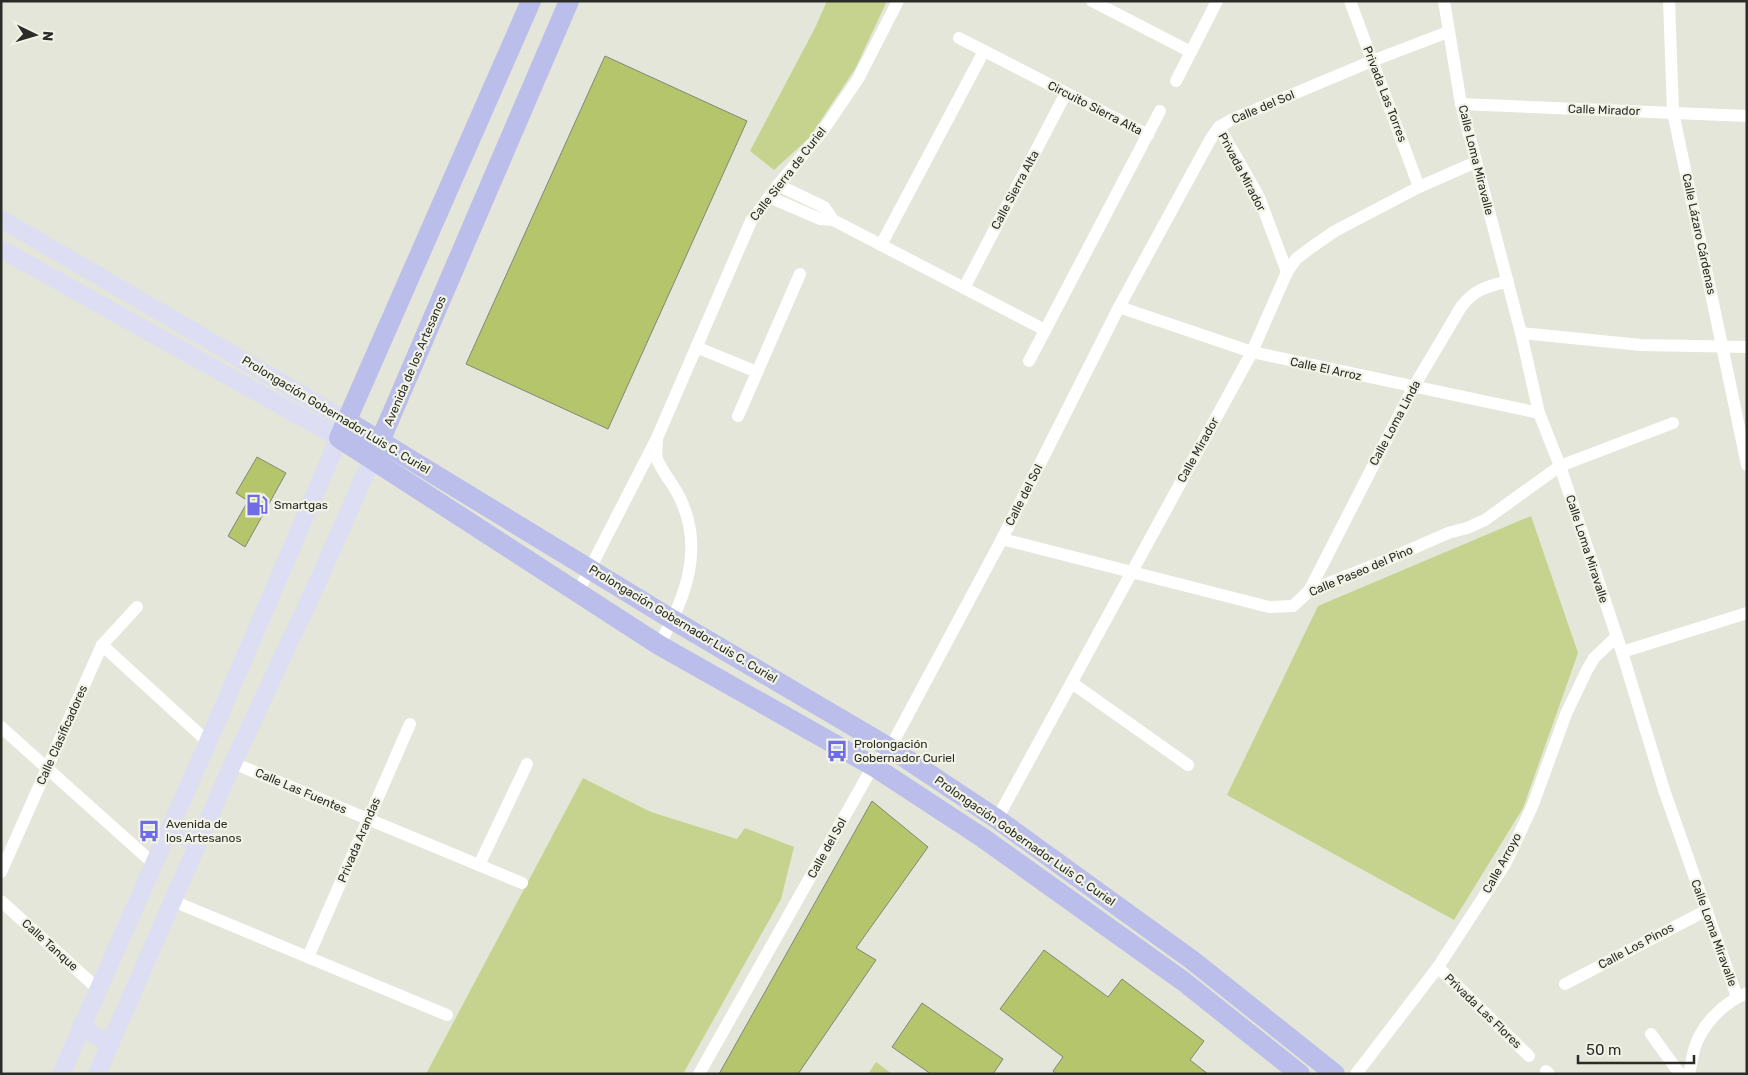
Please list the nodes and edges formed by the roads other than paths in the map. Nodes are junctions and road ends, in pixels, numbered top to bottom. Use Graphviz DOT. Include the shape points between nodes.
graph roads {
  1 [pos="531,1"];
  2 [pos="569,1"];
  3 [pos="898,1"];
  4 [pos="1092,1"];
  5 [pos="1217,1"];
  6 [pos="1350,1"];
  7 [pos="1444,1"];
  8 [pos="1669,1"];
  9 [pos="1110,5"];
  10 [pos="1448,32"];
  11 [pos="958,38"];
  12 [pos="984,51"];
  13 [pos="1190,52"];
  14 [pos="1372,61"];
  15 [pos="1176,81"];
  16 [pos="1066,93"];
  17 [pos="1462,104"];
  18 [pos="1160,111"];
  19 [pos="1673,112"];
  20 [pos="1747,116"];
  21 [pos="1219,127"];
  22 [pos="1148,135"];
  23 [pos="1476,162"];
  24 [pos="778,185"];
  25 [pos="1420,186"];
  26 [pos="769,197"];
  27 [pos="1,219"];
  28 [pos="833,220"];
  29 [pos="881,245"];
  30 [pos="1,249"];
  31 [pos="1287,272"];
  32 [pos="800,274"];
  33 [pos="1508,282"];
  34 [pos="964,288"];
  35 [pos="1119,306"];
  36 [pos="1045,330"];
  37 [pos="1521,333"];
  38 [pos="696,347"];
  39 [pos="1747,347"];
  40 [pos="1723,348"];
  41 [pos="1252,352"];
  42 [pos="1029,361"];
  43 [pos="757,372"];
  44 [pos="1413,388"];
  45 [pos="1539,413"];
  46 [pos="738,416"];
  47 [pos="1673,423"];
  48 [pos="343,429"];
  49 [pos="657,438"];
  50 [pos="376,450"];
  51 [pos="1747,465"];
  52 [pos="1560,466"];
  53 [pos="1002,539"];
  54 [pos="590,568"];
  55 [pos="1131,572"];
  56 [pos="1309,591"];
  57 [pos="578,592"];
  58 [pos="136,607"];
  59 [pos="1747,613"];
  60 [pos="673,620"];
  61 [pos="1616,637"];
  62 [pos="102,645"];
  63 [pos="659,645"];
  64 [pos="1622,652"];
  65 [pos="1072,683"];
  66 [pos="410,724"];
  67 [pos="1,727"];
  68 [pos="208,742"];
  69 [pos="890,748"];
  70 [pos="233,762"];
  71 [pos="526,764"];
  72 [pos="1188,765"];
  73 [pos="873,766"];
  74 [pos="47,768"];
  75 [pos="368,819"];
  76 [pos="997,819"];
  77 [pos="169,830"];
  78 [pos="198,843"];
  79 [pos="154,864"];
  80 [pos="479,865"];
  81 [pos="1,872"];
  82 [pos="522,883"];
  83 [pos="1,901"];
  84 [pos="173,901"];
  85 [pos="1707,910"];
  86 [pos="308,957"];
  87 [pos="1438,967"];
  88 [pos="1566,984"];
  89 [pos="98,988"];
  90 [pos="1742,995"];
  91 [pos="447,1015"];
  92 [pos="82,1027"];
  93 [pos="1651,1034"];
  94 [pos="110,1044"];
  95 [pos="1529,1056"];
  96 [pos="61,1074"];
  97 [pos="97,1074"];
  98 [pos="699,1074"];
  99 [pos="1300,1074"];
  100 [pos="1335,1074"];
  101 [pos="1356,1074"];
  102 [pos="1680,1074"];
  103 [pos="1690,1074"];
  1 -- 48 [label="main road"];
  2 -- 50 [label="main road, Avenida de los Artesanos"];
  3 -- 24 [label="street, Calle Sierra de Curiel" via="858,79 822,132"];
  4 -- 9 [label="street"];
  5 -- 13 [label="street"];
  6 -- 14 [label="street, Privada Las Torres"];
  7 -- 10 [label="street, Calle Loma Miravalle"];
  8 -- 19 [label="street, Calle Lázaro Cárdenas"];
  9 -- 13 [label="street"];
  10 -- 14 [label="street, Calle del Sol"];
  10 -- 17 [label="street, Calle Loma Miravalle"];
  11 -- 12 [label="street, Circuito Sierra Alta"];
  12 -- 16 [label="street, Circuito Sierra Alta"];
  12 -- 29 [label="street"];
  13 -- 15 [label="street"];
  14 -- 21 [label="street, Calle del Sol"];
  14 -- 25 [label="street, Privada Las Torres"];
  16 -- 22 [label="street, Circuito Sierra Alta"];
  16 -- 34 [label="street, Calle Sierra Alta"];
  17 -- 19 [label="street, Calle Mirador"];
  17 -- 23 [label="street, Calle Loma Miravalle"];
  18 -- 22 [label="street"];
  19 -- 20 [label="street, Calle Mirador"];
  19 -- 40 [label="street, Calle Lázaro Cárdenas"];
  21 -- 31 [label="street, Privada Mirador" via="1259,197"];
  21 -- 35 [label="street, Calle del Sol"];
  22 -- 36 [label="street, Circuito Sierra Alta"];
  23 -- 25 [label="street, Calle Mirador"];
  23 -- 33 [label="street, Calle Loma Miravalle"];
  24 -- 26 [label="street, Calle Sierra de Curiel"];
  24 -- 28 [label="street" via="824,207"];
  25 -- 31 [label="street, Calle Mirador" via="1335,231 1296,259"];
  26 -- 28 [label="street" via="820,219"];
  26 -- 38 [label="street, Calle Sierra de Curiel" via="751,221"];
  27 -- 48 [label="street, Prolongación Gobernador Luis C. Curiel"];
  28 -- 29 [label="street"];
  29 -- 34 [label="street"];
  30 -- 48 [label="street, Prolongación Gobernador Luis C. Curiel"];
  31 -- 41 [label="street, Calle Mirador"];
  32 -- 43 [label="street"];
  33 -- 37 [label="street, Calle Loma Miravalle"];
  33 -- 44 [label="street, Calle Loma Linda" via="1480,289 1469,296"];
  34 -- 36 [label="street"];
  35 -- 41 [label="street, Calle El Arroz"];
  35 -- 53 [label="street, Calle del Sol"];
  36 -- 42 [label="street, Circuito Sierra Alta"];
  37 -- 40 [label="street" via="1641,345"];
  37 -- 45 [label="street, Calle Loma Miravalle"];
  38 -- 43 [label="street"];
  38 -- 49 [label="street, Calle Sierra de Curiel"];
  39 -- 40 [label="street"];
  40 -- 51 [label="street, Calle Lázaro Cárdenas"];
  41 -- 44 [label="street, Calle El Arroz"];
  41 -- 55 [label="street, Calle Mirador"];
  43 -- 46 [label="street"];
  44 -- 45 [label="street, Calle El Arroz"];
  44 -- 56 [label="street, Calle Loma Linda"];
  45 -- 52 [label="street, Calle Loma Miravalle"];
  47 -- 52 [label="street, Calle Paseo del Pino"];
  48 -- 50 [label="main road, Prolongación Gobernador Luis C. Curiel"];
  48 -- 68 [label="street"];
  49 -- 54 [label="street, Calle Sierra de Curiel"];
  49 -- 60 [label="street, Calle Sierra de Curiel" via="657,459 683,504 693,544 686,583"];
  50 -- 54 [label="main road, Prolongación Gobernador Luis C. Curiel"];
  50 -- 57 [label="main road, Prolongación Gobernador Luis C. Curiel"];
  50 -- 70 [label="street, Avenida de los Artesanos"];
  52 -- 56 [label="street, Calle Paseo del Pino" via="1485,520"];
  52 -- 61 [label="street, Calle Loma Miravalle"];
  53 -- 55 [label="street, Calle Paseo del Pino"];
  53 -- 69 [label="street, Calle del Sol"];
  54 -- 57 [label="street, Calle Sierra de Curiel"];
  54 -- 60 [label="main road, Prolongación Gobernador Luis C. Curiel"];
  55 -- 56 [label="street, Calle Paseo del Pino" via="1269,607 1293,606"];
  55 -- 65 [label="street, Calle Mirador"];
  57 -- 63 [label="main road, Prolongación Gobernador Luis C. Curiel"];
  58 -- 62 [label="street, Calle Clasificadores"];
  59 -- 64 [label="street"];
  60 -- 63 [label="street, Calle Sierra de Curiel"];
  60 -- 69 [label="main road, Prolongación Gobernador Luis C. Curiel"];
  61 -- 64 [label="street, Calle Loma Miravalle"];
  61 -- 87 [label="street, Calle Arroyo" via="1586,670 1532,807 1505,864"];
  62 -- 68 [label="street"];
  62 -- 74 [label="street, Calle Clasificadores"];
  63 -- 73 [label="main road, Prolongación Gobernador Luis C. Curiel"];
  64 -- 85 [label="street, Calle Loma Miravalle" via="1664,790"];
  65 -- 72 [label="street"];
  65 -- 76 [label="street, Calle Mirador"];
  66 -- 75 [label="street, Privada Arandas"];
  67 -- 74 [label="street"];
  68 -- 77 [label="street"];
  69 -- 73 [label="street, Calle del Sol"];
  69 -- 76 [label="main road, Prolongación Gobernador Luis C. Curiel"];
  70 -- 75 [label="street, Calle Las Fuentes"];
  70 -- 78 [label="street, Avenida de los Artesanos"];
  71 -- 80 [label="street"];
  73 -- 98 [label="street, Calle del Sol"];
  73 -- 99 [label="main road, Prolongación Gobernador Luis C. Curiel" via="1072,901 1182,981"];
  74 -- 79 [label="street"];
  74 -- 81 [label="street, Calle Clasificadores"];
  75 -- 80 [label="street, Calle Las Fuentes"];
  75 -- 86 [label="street, Privada Arandas"];
  76 -- 100 [label="main road, Prolongación Gobernador Luis C. Curiel" via="1192,960"];
  77 -- 78 [label="street"];
  77 -- 79 [label="street"];
  78 -- 84 [label="street, Avenida de los Artesanos"];
  79 -- 89 [label="street"];
  80 -- 82 [label="street, Calle Las Fuentes"];
  83 -- 89 [label="street, Calle Tanque"];
  84 -- 86 [label="street"];
  84 -- 94 [label="street, Avenida de los Artesanos"];
  85 -- 88 [label="street, Calle Los Pinos"];
  85 -- 90 [label="street, Calle Loma Miravalle"];
  86 -- 91 [label="street"];
  87 -- 95 [label="street, Privada Las Flores"];
  87 -- 101 [label="street, Calle Arroyo"];
  89 -- 92 [label="street"];
  90 -- 103 [label="street, Calle Loma Miravalle" via="1716,1014 1700,1034"];
  92 -- 94 [label="street"];
  92 -- 96 [label="street"];
  93 -- 102 [label="street"];
  94 -- 97 [label="street, Avenida de los Artesanos"];
}
